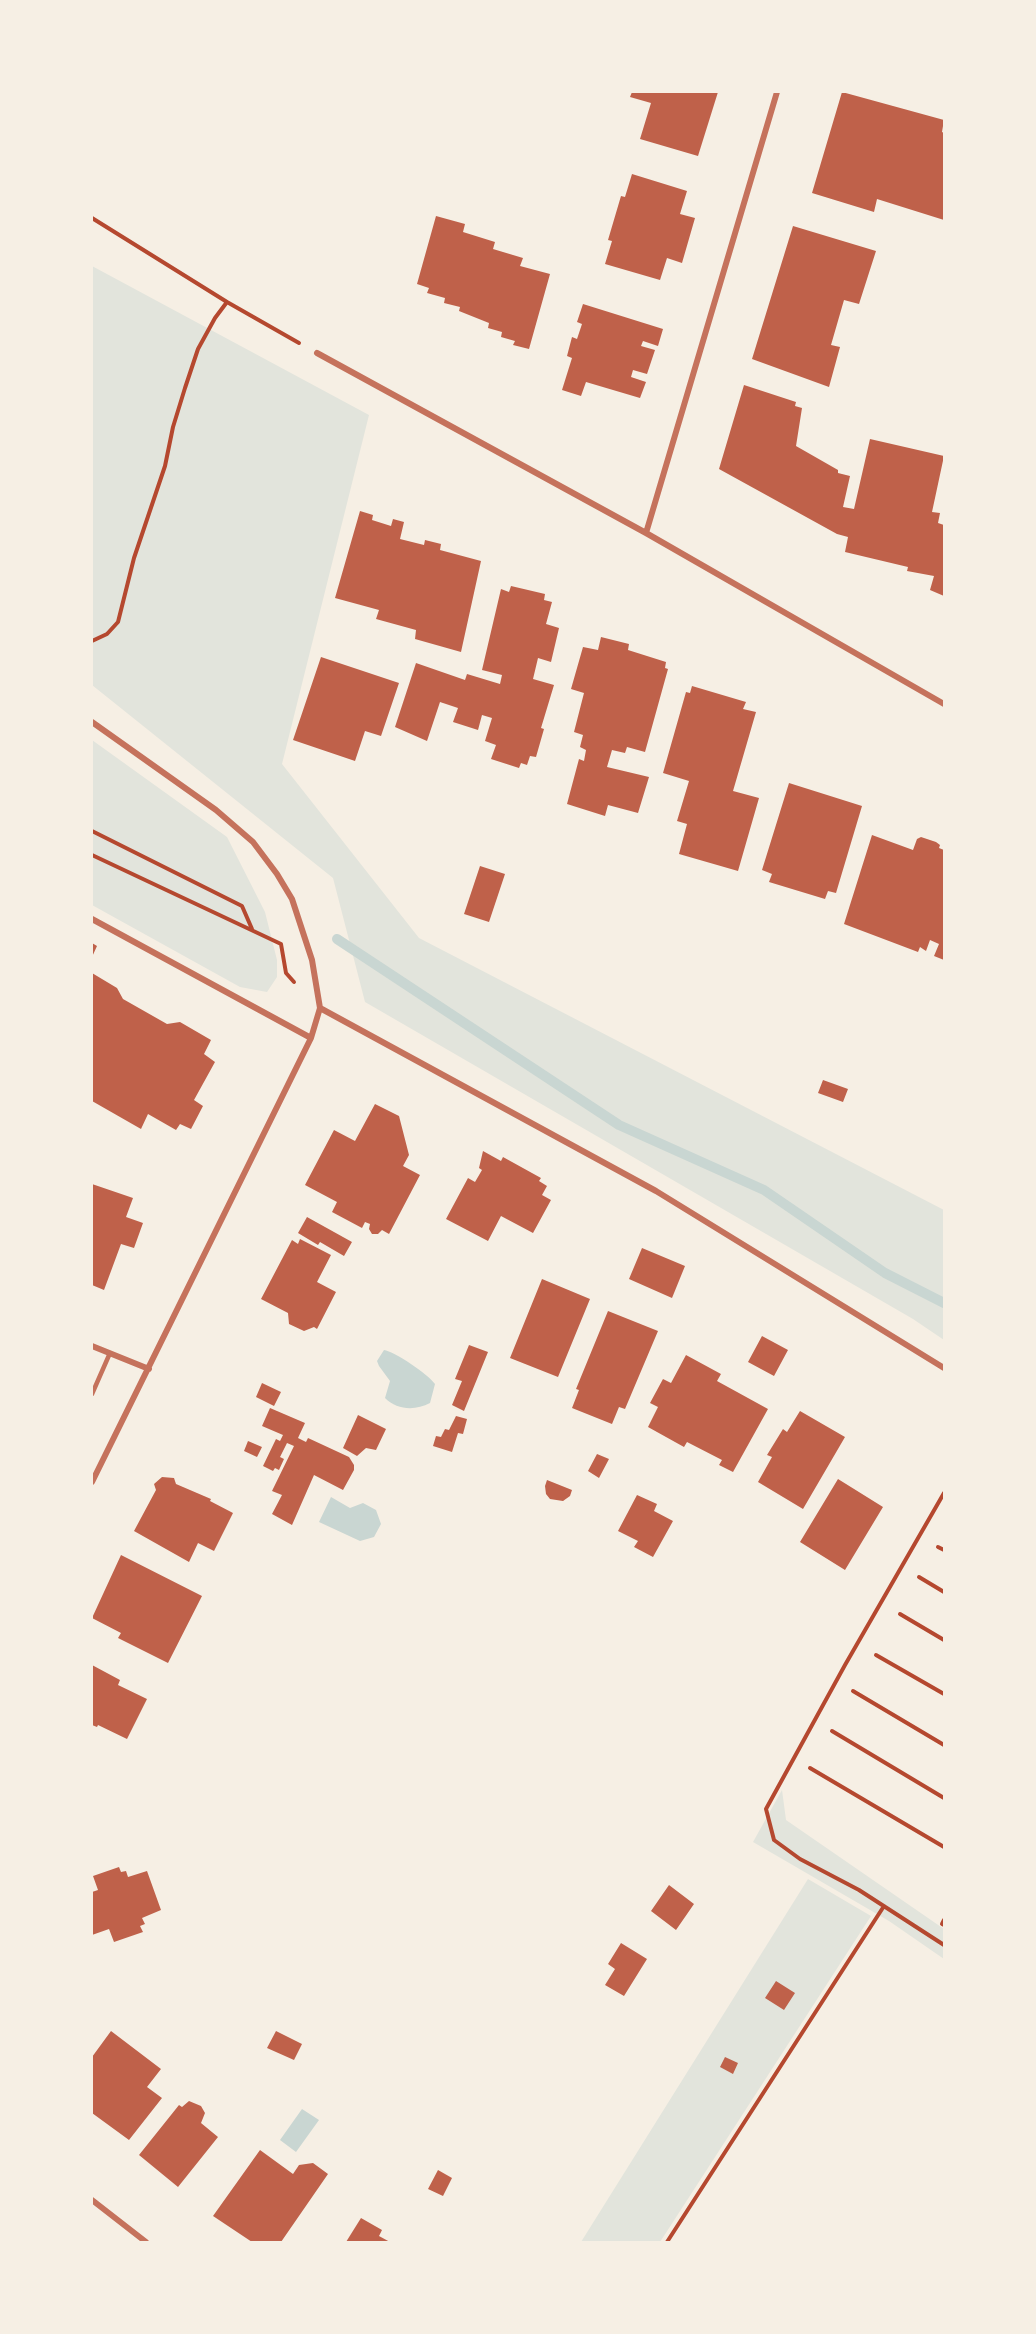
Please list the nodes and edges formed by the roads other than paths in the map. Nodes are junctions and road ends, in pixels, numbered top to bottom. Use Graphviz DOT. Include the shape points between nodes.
graph roads {
  1 [pos="777,92"];
  2 [pos="317,353"];
  3 [pos="646,533"];
  4 [pos="945,704"];
  5 [pos="92,722"];
  6 [pos="92,919"];
  7 [pos="320,1008"];
  8 [pos="311,1038"];
  9 [pos="92,1346"];
  10 [pos="110,1353"];
  11 [pos="945,1368"];
  12 [pos="149,1369"];
  13 [pos="92,1394"];
  14 [pos="92,1482"];
  15 [pos="92,2200"];
  16 [pos="146,2242"];
  1 -- 3 [label="street"];
  2 -- 3 [label="street"];
  3 -- 4 [label="street"];
  5 -- 7 [label="street" via="216,810 253,843 292,899 312,960"];
  6 -- 8 [label="street"];
  7 -- 8 [label="street"];
  7 -- 11 [label="street" via="656,1191"];
  8 -- 12 [label="street"];
  9 -- 10 [label="street"];
  10 -- 12 [label="street"];
  10 -- 13 [label="lane"];
  12 -- 14 [label="street"];
  15 -- 16 [label="street"];
}
